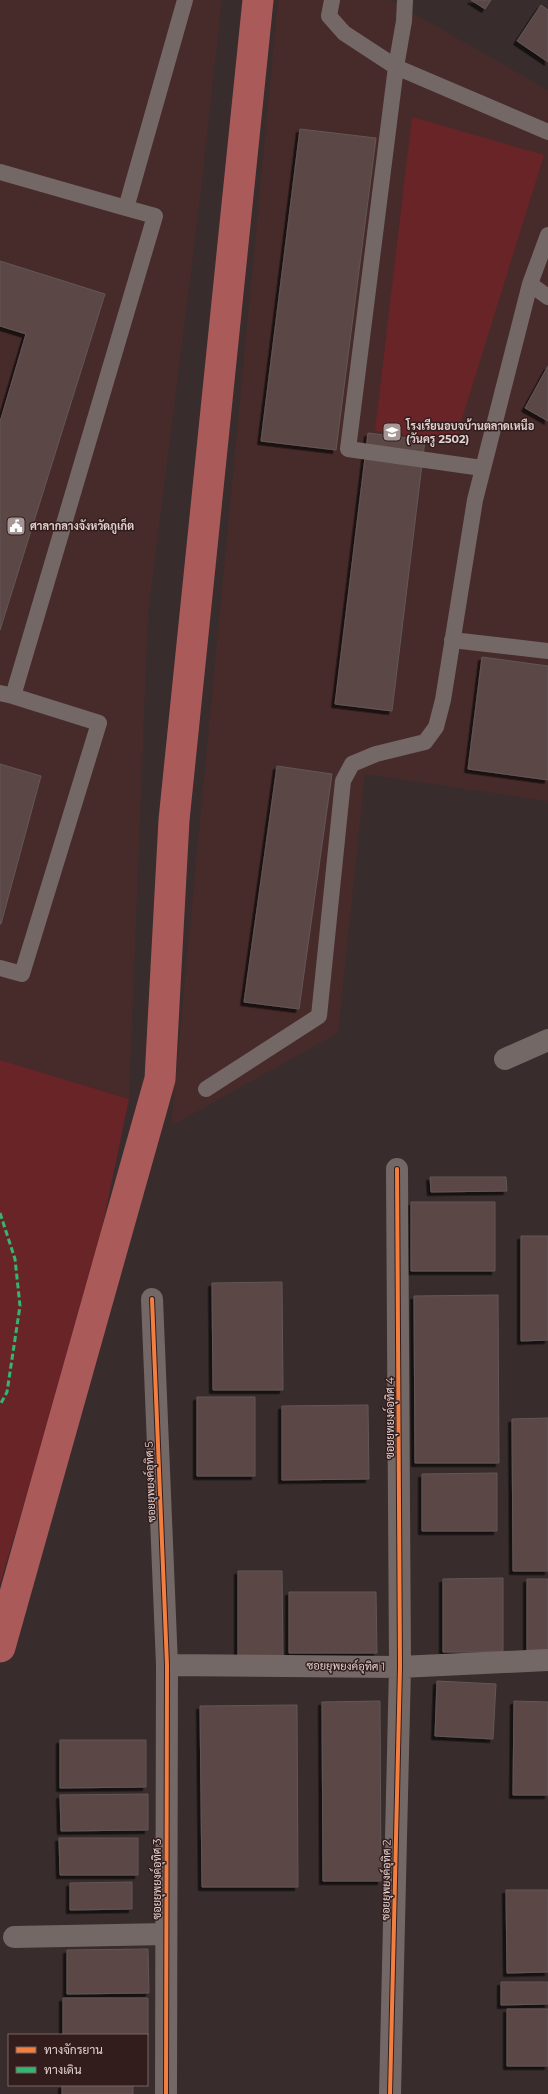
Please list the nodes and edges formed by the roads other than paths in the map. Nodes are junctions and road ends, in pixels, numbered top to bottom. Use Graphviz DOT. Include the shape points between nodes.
graph roads {
  1 [pos="185,0"];
  2 [pos="332,0"];
  3 [pos="405,0"];
  4 [pos="396,67"];
  5 [pos="548,132"];
  6 [pos="0,172"];
  7 [pos="126,208"];
  8 [pos="548,235"];
  9 [pos="530,284"];
  10 [pos="548,297"];
  11 [pos="482,468"];
  12 [pos="452,640"];
  13 [pos="548,651"];
  14 [pos="6,695"];
  15 [pos="0,968"];
  16 [pos="548,1040"];
  17 [pos="505,1059"];
  18 [pos="206,1089"];
  19 [pos="397,1169"];
  20 [pos="152,1299"];
  21 [pos="548,1660"];
  22 [pos="167,1665"];
  23 [pos="400,1667"];
  24 [pos="166,1934"];
  25 [pos="14,1937"];
  26 [pos="166,2094"];
  27 [pos="390,2094"];
  1 -- 7 [label="lane"];
  2 -- 4 [label="lane" via="329,16 344,33"];
  3 -- 4 [label="lane"];
  4 -- 5 [label="lane"];
  4 -- 11 [label="lane" via="348,449"];
  6 -- 7 [label="lane"];
  7 -- 14 [label="lane" via="155,216"];
  8 -- 9 [label="lane"];
  9 -- 10 [label="lane"];
  9 -- 11 [label="lane"];
  11 -- 12 [label="lane" via="474,500"];
  12 -- 13 [label="lane"];
  12 -- 18 [label="lane" via="443,700 436,727 425,742 376,754 352,764 347,770 319,1016"];
  14 -- 15 [label="lane" via="99,723 22,974"];
  16 -- 17 [label="street"];
  19 -- 23 [label="street, ซอยยุพยงค์อุทิศ 4"];
  20 -- 22 [label="street, ซอยยุพยงค์อุทิศ 5"];
  21 -- 23 [label="street, ซอยยุพยงค์อุทิศ 1"];
  22 -- 23 [label="street, ซอยยุพยงค์อุทิศ 1"];
  22 -- 24 [label="street, ซอยยุพยงค์อุทิศ 3"];
  23 -- 27 [label="street, ซอยยุพยงค์อุทิศ 2"];
  24 -- 25 [label="street"];
  24 -- 26 [label="street, ซอยยุพยงค์อุทิศ 3"];
}
